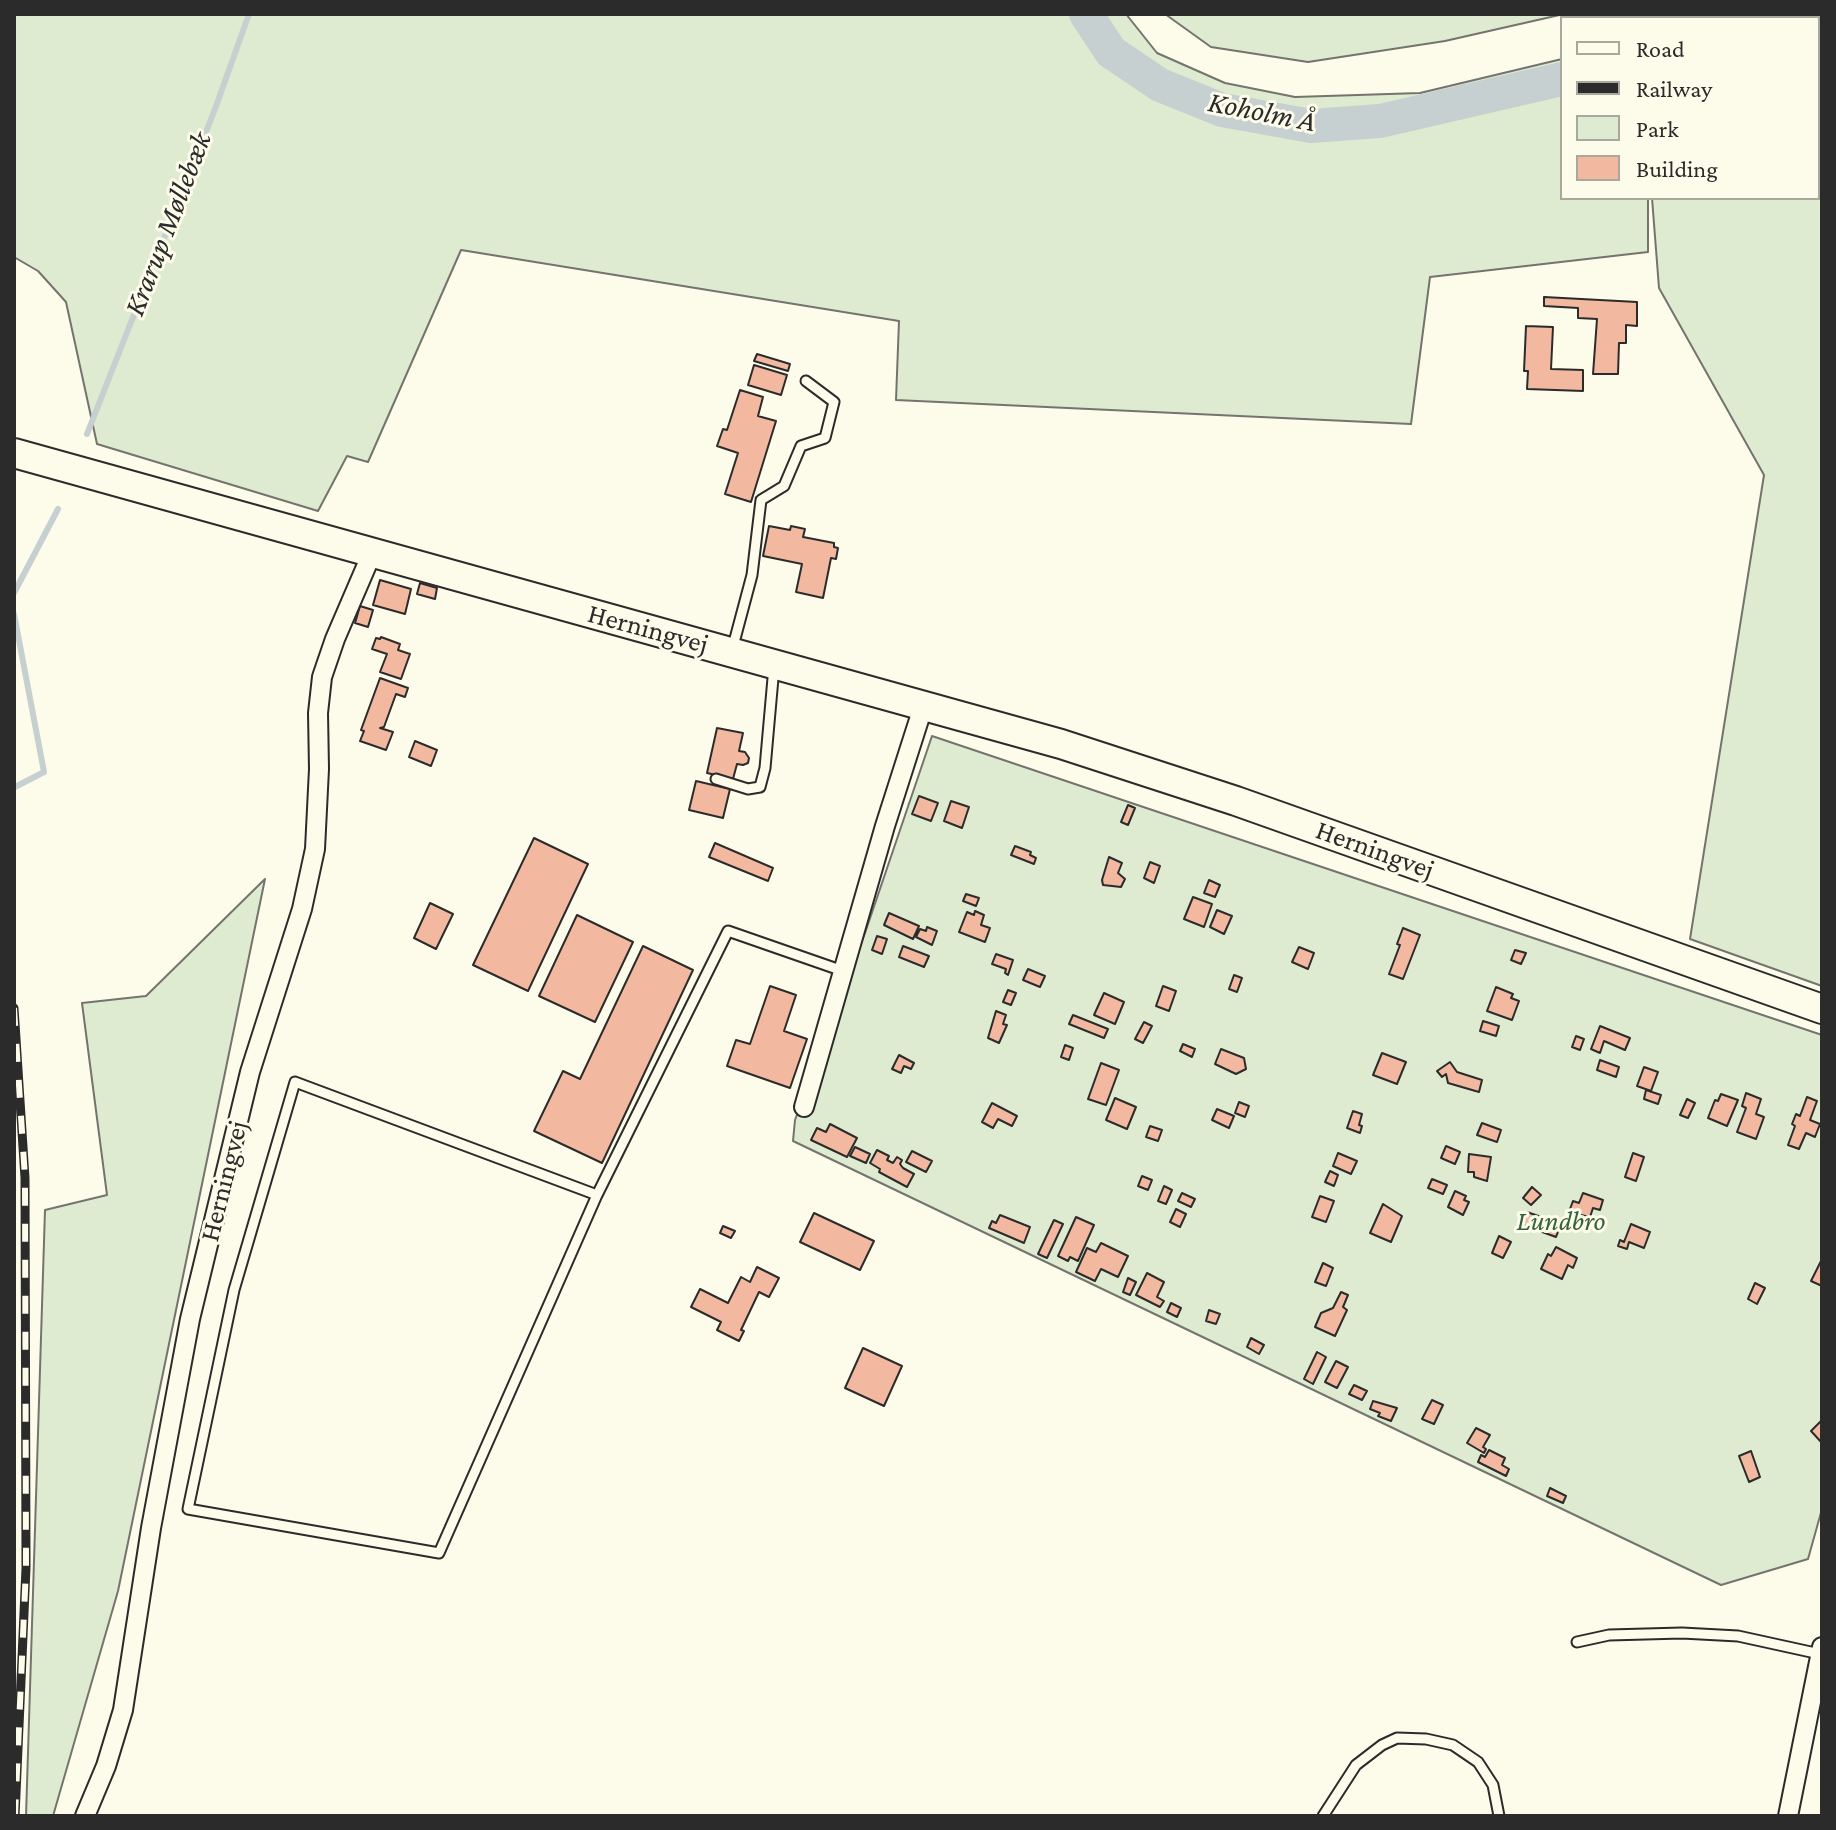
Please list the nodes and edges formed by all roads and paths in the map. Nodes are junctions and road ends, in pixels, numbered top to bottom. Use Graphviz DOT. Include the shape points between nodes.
graph roads {
  1 [pos="806,381"];
  2 [pos="14,453"];
  3 [pos="372,553"];
  4 [pos="731,651"];
  5 [pos="775,663"];
  6 [pos="924,704"];
  7 [pos="716,779"];
  8 [pos="843,971"];
  9 [pos="1822,1009"];
  10 [pos="804,1107"];
  11 [pos="597,1195"];
  12 [pos="1577,1642"];
  13 [pos="1821,1652"];
  14 [pos="85,1816"];
  15 [pos="1323,1816"];
  16 [pos="1499,1816"];
  17 [pos="1788,1816"];
  1 -- 4 [label="lane" via="834,402 825,438 801,446 784,486 761,500 752,575"];
  2 -- 3 [label="main road, Herningvej"];
  3 -- 4 [label="main road, Herningvej"];
  3 -- 14 [label="street, Herningvej" via="322,677 315,849 302,909 250,1072 190,1319 123,1710"];
  4 -- 5 [label="main road, Herningvej"];
  5 -- 6 [label="main road, Herningvej"];
  5 -- 7 [label="lane" via="760,787 748,789"];
  6 -- 8 [label="street"];
  6 -- 9 [label="main road, Herningvej" via="1236,801"];
  8 -- 10 [label="street"];
  8 -- 11 [label="lane" via="728,931"];
  11 -- 11 [label="lane" via="295,1082 234,1290 188,1509 439,1553"];
  12 -- 13 [label="lane" via="1609,1635 1724,1635"];
  13 -- 17 [label="street"];
  15 -- 16 [label="lane" via="1356,1765 1397,1738 1453,1745 1478,1762 1493,1785"];
}
